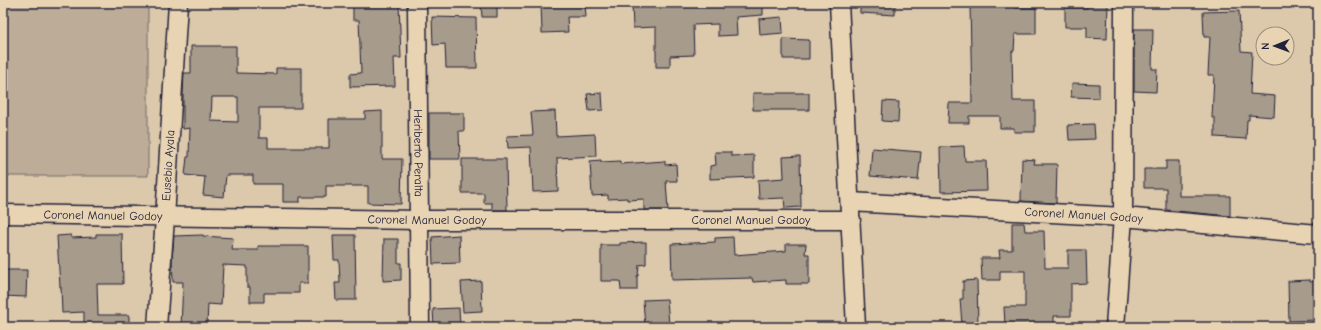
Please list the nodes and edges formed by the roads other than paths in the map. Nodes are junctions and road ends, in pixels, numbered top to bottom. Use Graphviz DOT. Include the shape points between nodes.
graph roads {
  1 [pos="178,3"];
  2 [pos="417,3"];
  3 [pos="839,3"];
  4 [pos="1124,3"];
  5 [pos="850,202"];
  6 [pos="3,214"];
  7 [pos="1123,217"];
  8 [pos="165,218"];
  9 [pos="419,220"];
  10 [pos="851,220"];
  11 [pos="1318,234"];
  12 [pos="157,327"];
  13 [pos="420,327"];
  14 [pos="856,327"];
  15 [pos="1115,327"];
  1 -- 8 [label="street, Eusebio Ayala"];
  2 -- 9 [label="street, Heriberto Peralta"];
  3 -- 5 [label="street"];
  4 -- 7 [label="street"];
  5 -- 7 [label="street, Coronel Manuel Godoy"];
  5 -- 10 [label="street"];
  6 -- 8 [label="street, Coronel Manuel Godoy"];
  7 -- 11 [label="street, Coronel Manuel Godoy"];
  7 -- 15 [label="street"];
  8 -- 9 [label="street, Coronel Manuel Godoy"];
  8 -- 12 [label="street, Eusebio Ayala"];
  9 -- 10 [label="street, Coronel Manuel Godoy"];
  9 -- 13 [label="street, Heriberto Peralta"];
  10 -- 14 [label="street"];
}
